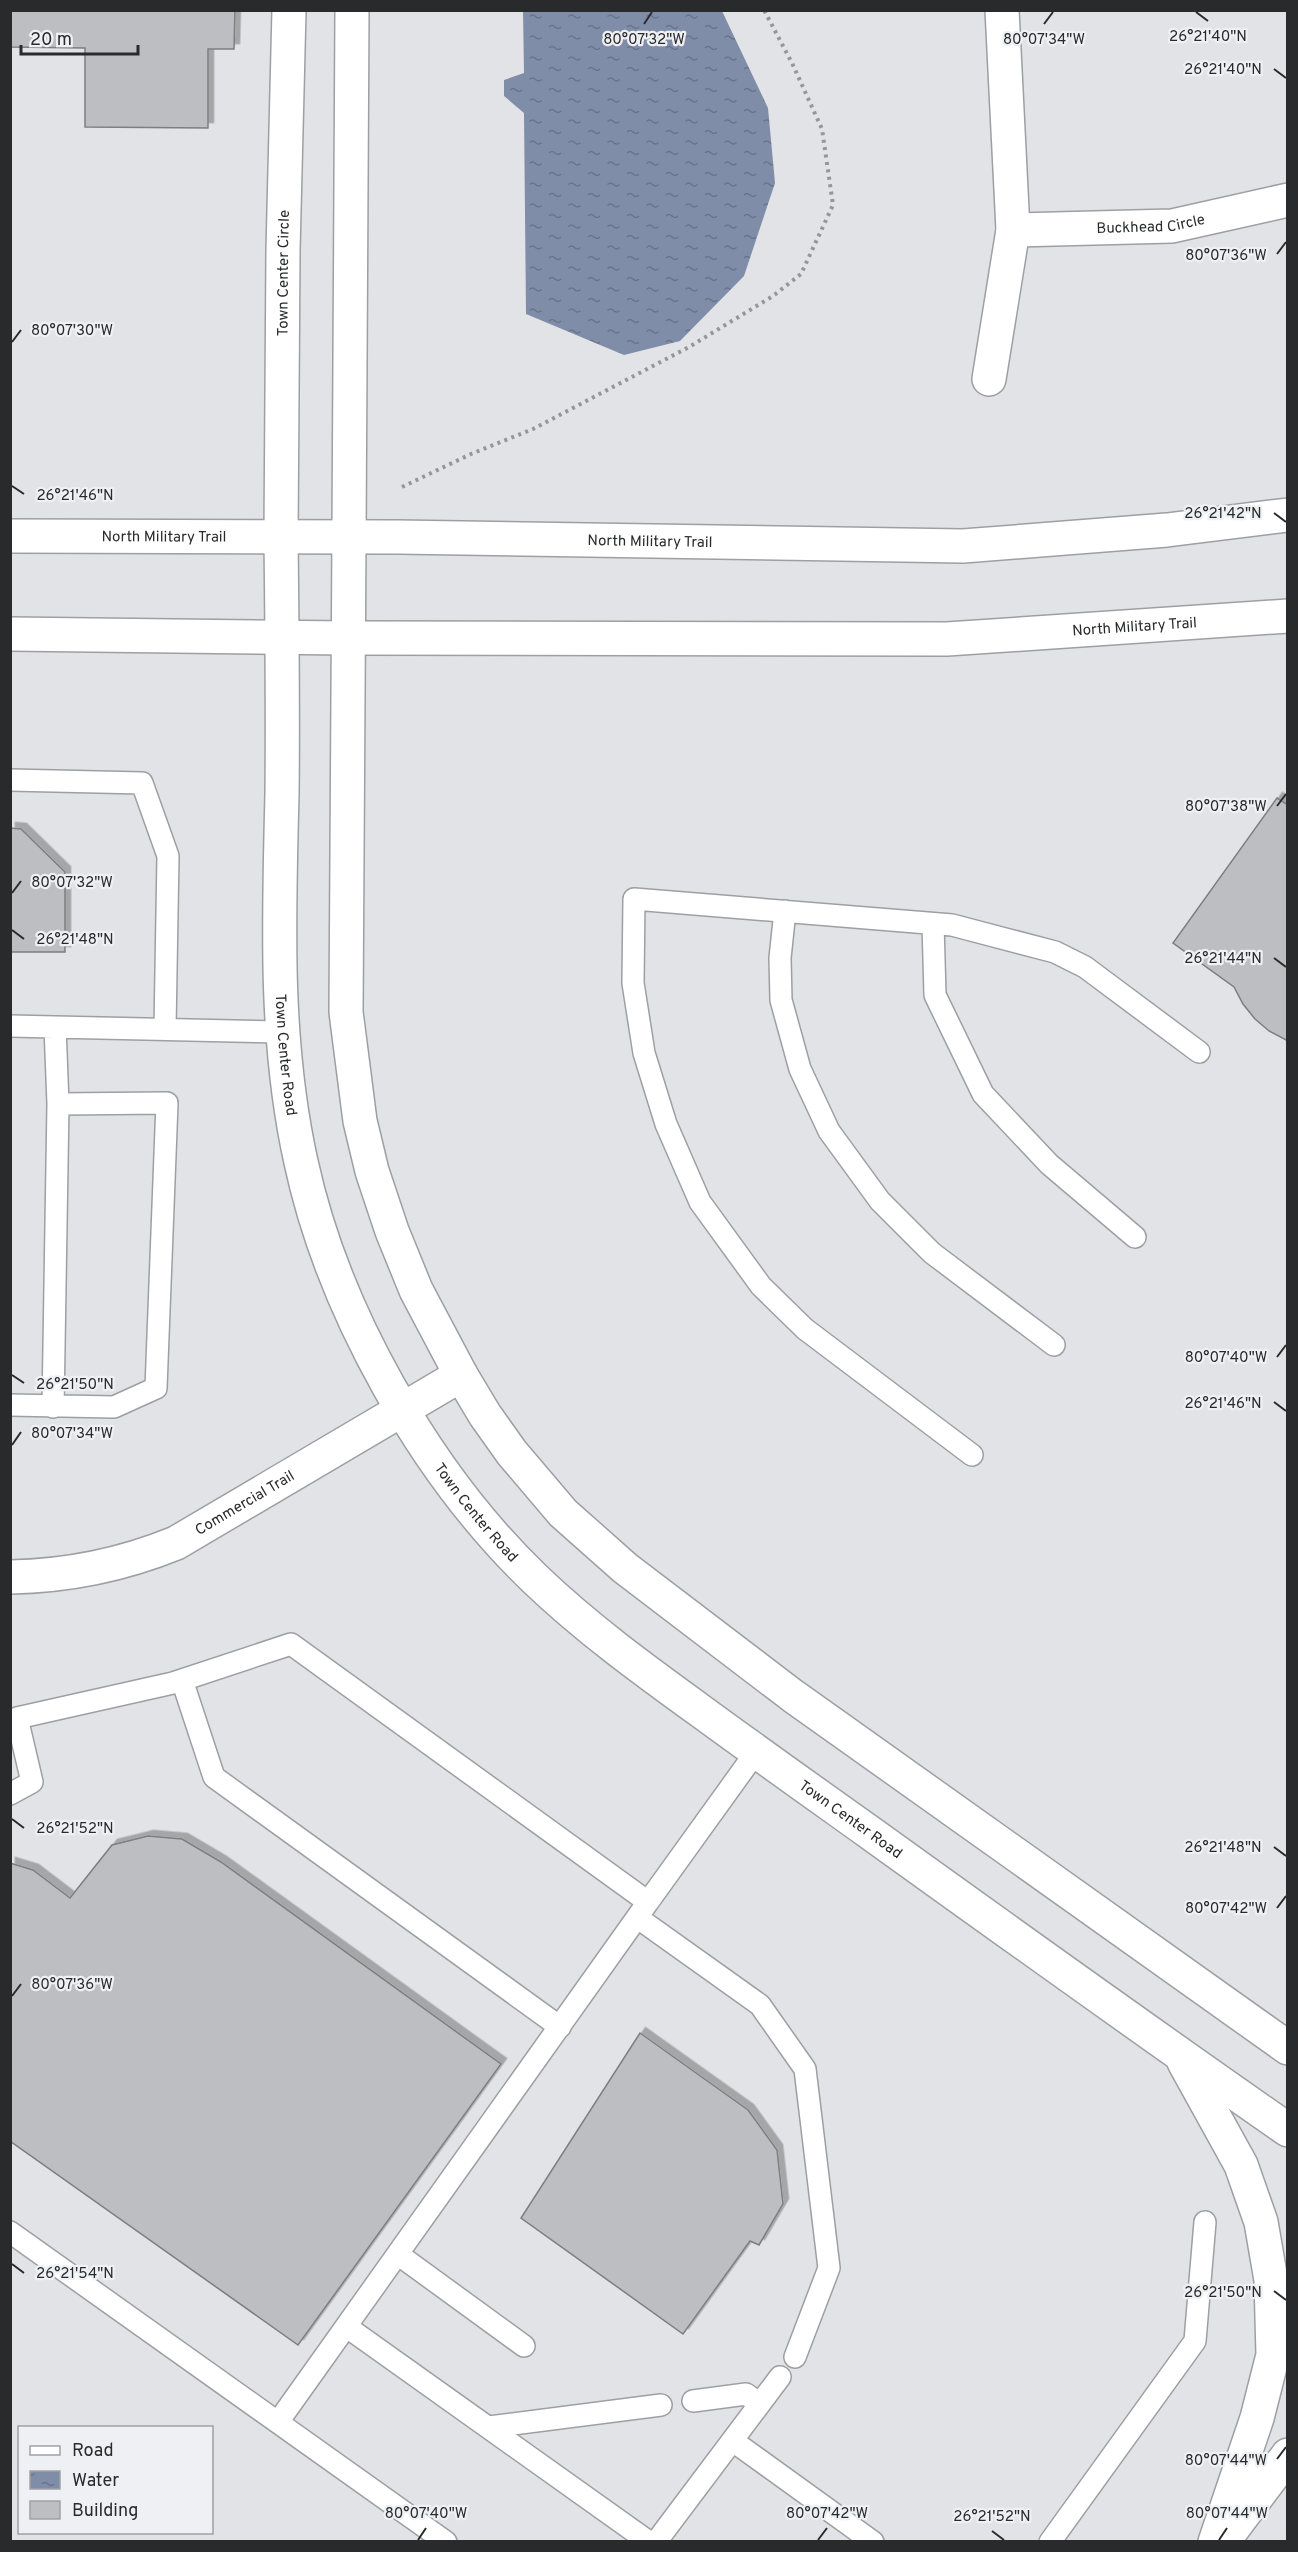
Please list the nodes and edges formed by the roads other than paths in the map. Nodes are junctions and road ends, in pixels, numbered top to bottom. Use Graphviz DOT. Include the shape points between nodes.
graph roads {
  1 [pos="289,10"];
  2 [pos="352,10"];
  3 [pos="1002,10"];
  4 [pos="1287,201"];
  5 [pos="1012,230"];
  6 [pos="989,379"];
  7 [pos="1287,515"];
  8 [pos="10,536"];
  9 [pos="281,537"];
  10 [pos="349,537"];
  11 [pos="1287,616"];
  12 [pos="10,634"];
  13 [pos="282,636"];
  14 [pos="349,638"];
  15 [pos="10,780"];
  16 [pos="785,911"];
  17 [pos="933,924"];
  18 [pos="10,1026"];
  19 [pos="55,1027"];
  20 [pos="165,1028"];
  21 [pos="282,1032"];
  22 [pos="1199,1052"];
  23 [pos="58,1104"];
  24 [pos="1135,1237"];
  25 [pos="1054,1345"];
  26 [pos="461,1375"];
  27 [pos="10,1405"];
  28 [pos="53,1407"];
  29 [pos="403,1409"];
  30 [pos="972,1455"];
  31 [pos="10,1577"];
  32 [pos="182,1680"];
  33 [pos="756,1752"];
  34 [pos="10,1794"];
  35 [pos="643,1910"];
  36 [pos="560,2027"];
  37 [pos="1287,2048"];
  38 [pos="1180,2055"];
  39 [pos="1287,2130"];
  40 [pos="1205,2222"];
  41 [pos="10,2232"];
  42 [pos="399,2255"];
  43 [pos="347,2326"];
  44 [pos="524,2346"];
  45 [pos="795,2357"];
  46 [pos="780,2377"];
  47 [pos="693,2401"];
  48 [pos="759,2403"];
  49 [pos="661,2405"];
  50 [pos="278,2422"];
  51 [pos="489,2427"];
  52 [pos="733,2441"];
  53 [pos="1287,2455"];
  54 [pos="447,2541"];
  55 [pos="649,2541"];
  56 [pos="656,2541"];
  57 [pos="873,2541"];
  58 [pos="1050,2541"];
  59 [pos="1215,2541"];
  60 [pos="1223,2541"];
  1 -- 9 [label="main road, Town Center Circle"];
  2 -- 10 [label="main road"];
  3 -- 5 [label="main road"];
  4 -- 5 [label="main road, Buckhead Circle" via="1172,226"];
  5 -- 6 [label="main road"];
  7 -- 10 [label="main road, North Military Trail" via="1167,530 963,546"];
  8 -- 9 [label="main road, North Military Trail"];
  9 -- 10 [label="main road, North Military Trail"];
  9 -- 13 [label="main road, Town Center Road"];
  10 -- 14 [label="main road"];
  11 -- 14 [label="main road, North Military Trail" via="947,639"];
  12 -- 13 [label="main road, North Military Trail"];
  13 -- 14 [label="main road, North Military Trail"];
  13 -- 21 [label="main road, Town Center Road"];
  14 -- 26 [label="main road" via="346,1012 360,1121 392,1230 416,1290"];
  15 -- 20 [label="lane" via="142,783 168,856"];
  16 -- 17 [label="lane"];
  16 -- 25 [label="lane" via="781,1000 800,1069 829,1131 880,1201 932,1253"];
  16 -- 30 [label="lane" via="634,899 633,983 644,1053 666,1124 700,1202 761,1286 805,1329"];
  17 -- 22 [label="lane" via="1055,952 1085,967"];
  17 -- 24 [label="lane" via="935,995 983,1094 1049,1164"];
  18 -- 19 [label="lane"];
  19 -- 20 [label="lane"];
  19 -- 23 [label="lane"];
  20 -- 21 [label="lane"];
  21 -- 29 [label="main road, Town Center Road" via="301,1164 319,1226 369,1350"];
  23 -- 28 [label="lane"];
  23 -- 28 [label="lane" via="167,1103 156,1388 114,1407"];
  26 -- 29 [label="main road, Commercial Trail"];
  26 -- 37 [label="main road" via="485,1415 537,1484 563,1514 625,1568 784,1689"];
  27 -- 28 [label="lane"];
  29 -- 31 [label="main road, Commercial Trail" via="176,1543 144,1556 76,1573"];
  29 -- 33 [label="main road, Town Center Road" via="475,1513 531,1575 606,1642"];
  32 -- 34 [label="lane" via="17,1718 32,1782"];
  32 -- 35 [label="lane" via="291,1644"];
  32 -- 36 [label="lane" via="214,1777"];
  33 -- 35 [label="lane"];
  33 -- 38 [label="main road, Town Center Road"];
  35 -- 36 [label="lane"];
  35 -- 45 [label="lane" via="760,2006 805,2069 829,2268"];
  36 -- 42 [label="lane"];
  38 -- 39 [label="main road, Town Center Road"];
  38 -- 59 [label="main road" via="1241,2165 1261,2222 1271,2280 1273,2355 1257,2418"];
  40 -- 58 [label="lane" via="1195,2341"];
  41 -- 50 [label="lane"];
  42 -- 43 [label="lane"];
  42 -- 44 [label="lane"];
  43 -- 50 [label="lane"];
  43 -- 51 [label="lane"];
  46 -- 48 [label="lane"];
  47 -- 48 [label="lane" via="746,2394"];
  48 -- 52 [label="lane"];
  49 -- 51 [label="lane"];
  50 -- 54 [label="lane"];
  51 -- 55 [label="lane"];
  52 -- 56 [label="lane"];
  52 -- 57 [label="lane"];
  53 -- 60 [label="main road"];
}
